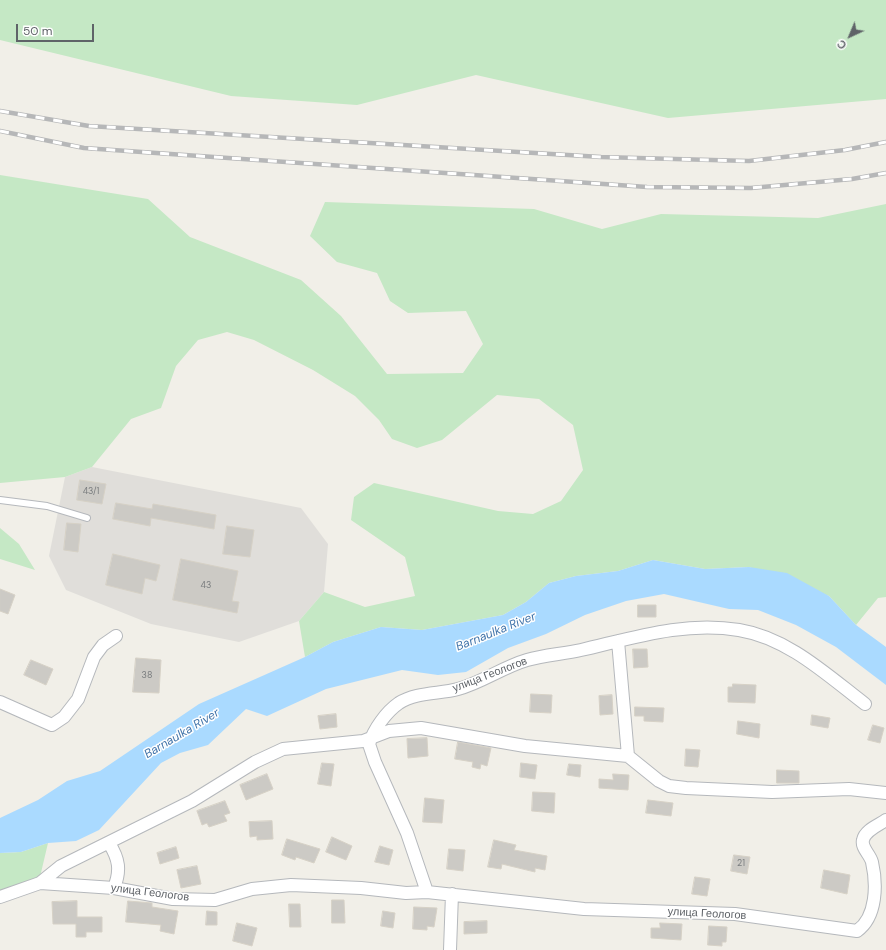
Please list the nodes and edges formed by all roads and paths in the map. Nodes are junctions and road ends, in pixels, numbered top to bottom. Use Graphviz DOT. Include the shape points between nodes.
graph roads {
  1 [pos="0,500"];
  2 [pos="87,518"];
  3 [pos="116,636"];
  4 [pos="618,641"];
  5 [pos="0,702"];
  6 [pos="865,704"];
  7 [pos="372,737"];
  8 [pos="628,756"];
  9 [pos="886,793"];
  10 [pos="886,820"];
  11 [pos="109,843"];
  12 [pos="40,884"];
  13 [pos="114,888"];
  14 [pos="427,892"];
  15 [pos="452,894"];
  16 [pos="0,897"];
  17 [pos="450,950"];
  1 -- 2 [label="lane" via="46,506"];
  3 -- 5 [label="street" via="103,644 94,657 78,699 64,717 52,725"];
  4 -- 6 [label="street, улица Геологов" via="641,634 672,630 709,627 740,630 759,635 810,661"];
  4 -- 7 [label="street, улица Геологов" via="528,659 459,689 408,699 399,703 386,715"];
  4 -- 8 [label="street"];
  7 -- 8 [label="street, улица Геологов" via="389,730 421,728 525,746"];
  7 -- 11 [label="street, улица Геологов" via="363,741 283,749 255,762 192,801"];
  7 -- 14 [label="street" via="369,744 371,751 407,833"];
  8 -- 9 [label="street" via="669,786 715,791 848,789"];
  10 -- 15 [label="street, улица Геологов" via="867,832 863,839 863,845 872,861 874,885 868,920 857,931 735,914 584,909"];
  11 -- 12 [label="street, улица Геологов" via="61,866"];
  11 -- 13 [label="street" via="116,854 119,867"];
  12 -- 13 [label="street, улица Геологов"];
  12 -- 16 [label="street, улица Геологов"];
  13 -- 14 [label="street, улица Геологов" via="173,898 215,900 252,889 290,885 406,893"];
  14 -- 15 [label="street, улица Геологов"];
  15 -- 17 [label="street"];
}
